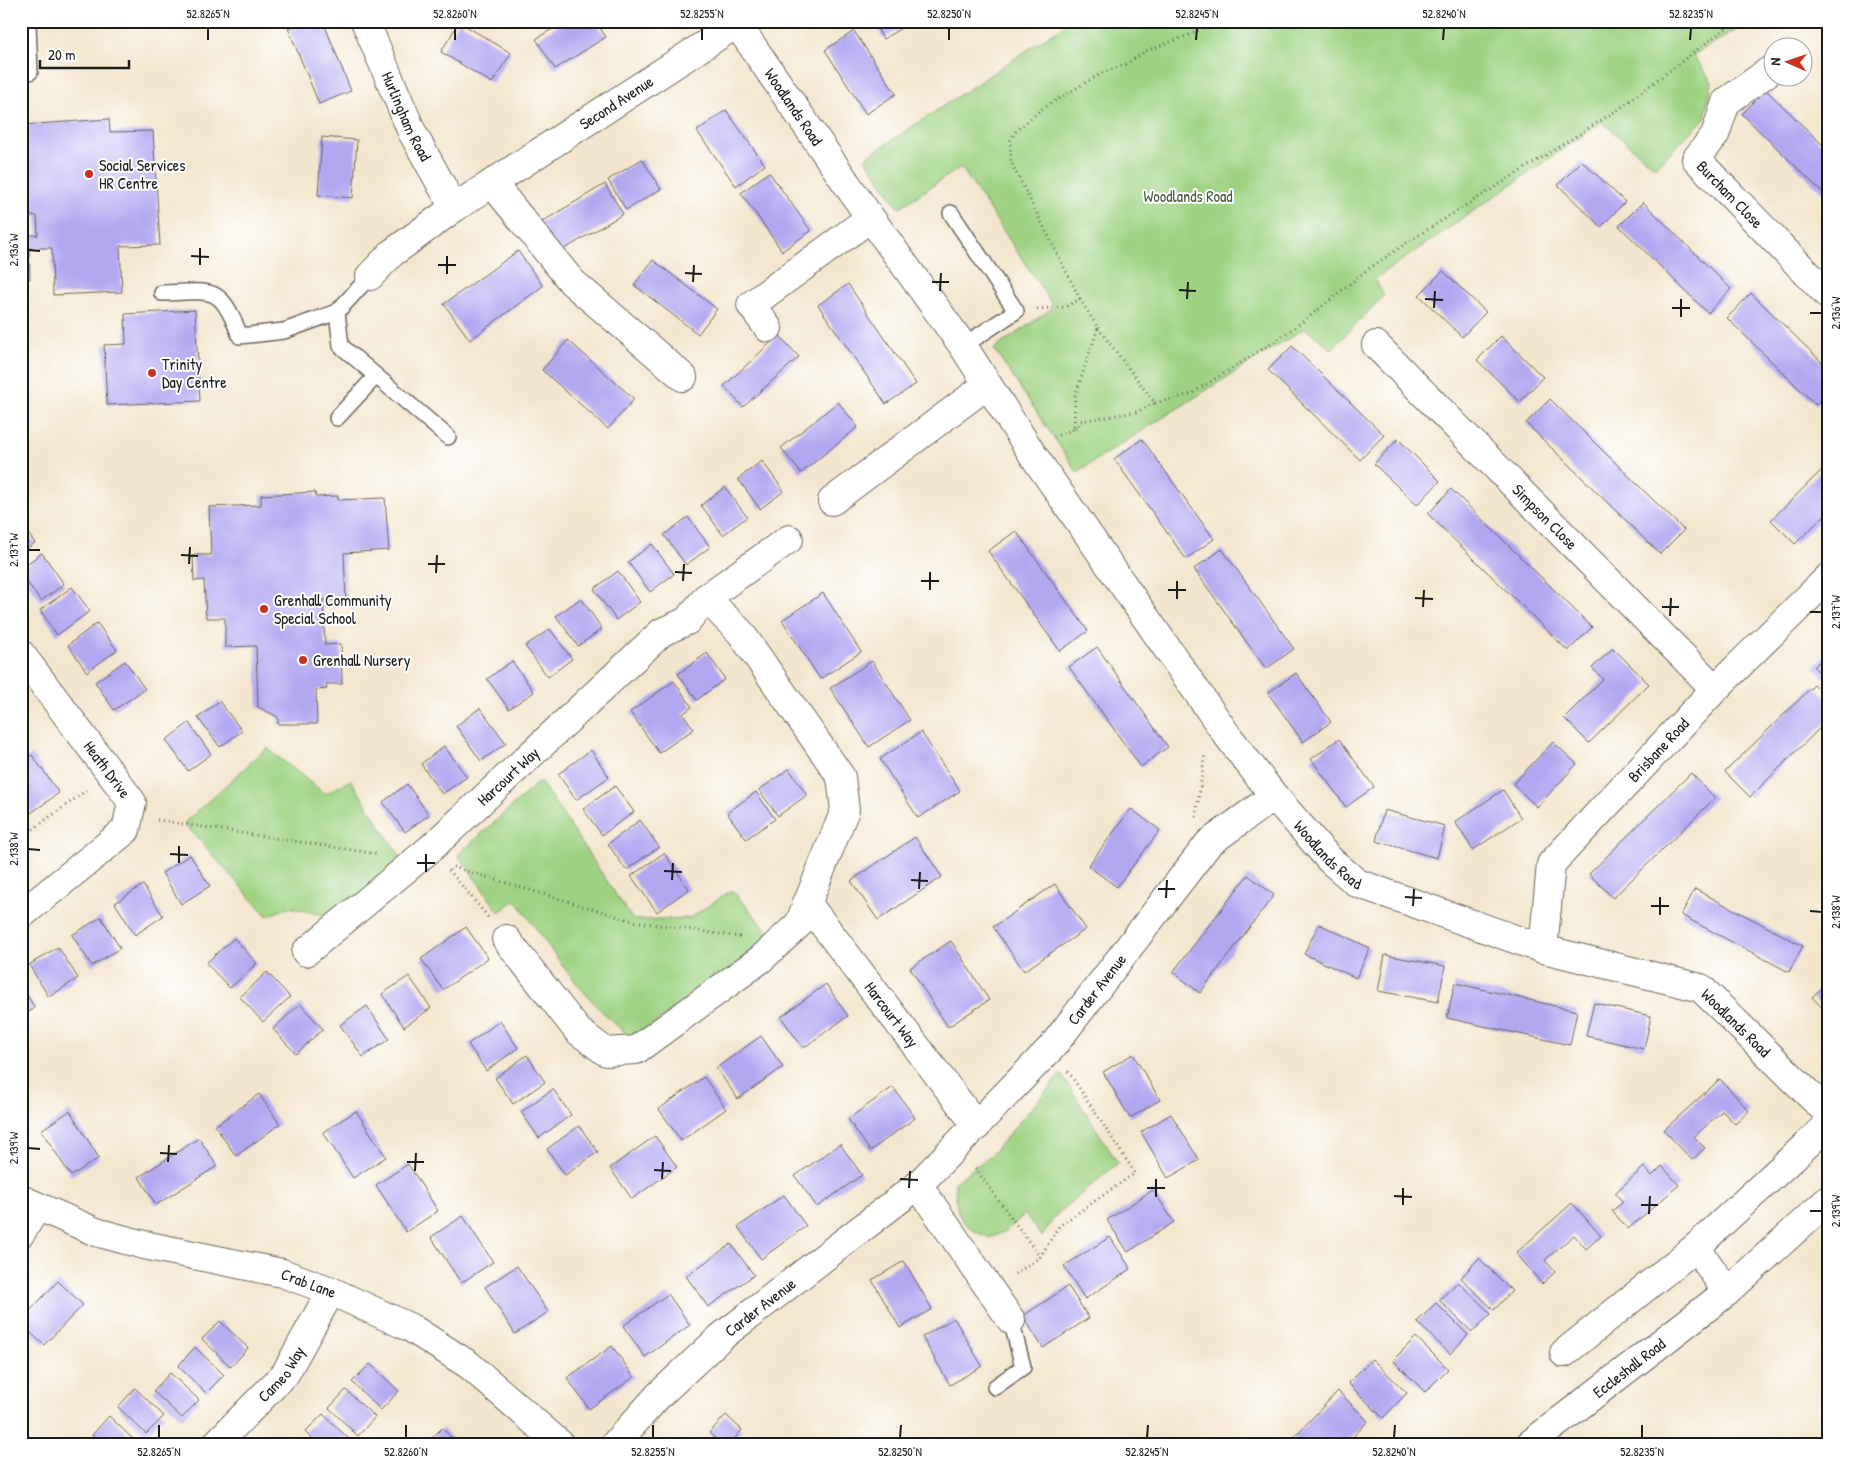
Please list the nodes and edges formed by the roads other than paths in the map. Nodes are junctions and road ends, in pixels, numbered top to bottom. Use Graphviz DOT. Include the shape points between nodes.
graph roads {
  1 [pos="24,21"];
  2 [pos="365,21"];
  3 [pos="738,22"];
  4 [pos="30,72"];
  5 [pos="1762,76"];
  6 [pos="493,184"];
  7 [pos="454,208"];
  8 [pos="951,213"];
  9 [pos="870,218"];
  10 [pos="370,276"];
  11 [pos="162,293"];
  12 [pos="1829,296"];
  13 [pos="337,312"];
  14 [pos="768,328"];
  15 [pos="1376,345"];
  16 [pos="962,346"];
  17 [pos="376,376"];
  18 [pos="683,377"];
  19 [pos="987,385"];
  20 [pos="337,418"];
  21 [pos="448,437"];
  22 [pos="832,500"];
  23 [pos="789,539"];
  24 [pos="1829,577"];
  25 [pos="706,598"];
  26 [pos="21,654"];
  27 [pos="1715,689"];
  28 [pos="1274,796"];
  29 [pos="807,903"];
  30 [pos="21,915"];
  31 [pos="506,940"];
  32 [pos="1543,949"];
  33 [pos="306,952"];
  34 [pos="1825,1108"];
  35 [pos="977,1126"];
  36 [pos="918,1185"];
  37 [pos="1829,1198"];
  38 [pos="29,1203"];
  39 [pos="21,1233"];
  40 [pos="1696,1247"];
  41 [pos="331,1291"];
  42 [pos="1727,1292"];
  43 [pos="1011,1320"];
  44 [pos="1564,1353"];
  45 [pos="995,1387"];
  46 [pos="216,1444"];
  47 [pos="560,1444"];
  48 [pos="615,1444"];
  49 [pos="1530,1444"];
  1 -- 4 [label="lane" via="28,26"];
  2 -- 7 [label="street, Hurlingham Road" via="412,132"];
  3 -- 6 [label="street, Second Avenue"];
  3 -- 9 [label="street, Woodlands Road"];
  5 -- 12 [label="street, Burcham Close" via="1726,102 1715,135 1696,158"];
  6 -- 7 [label="street, Second Avenue"];
  6 -- 18 [label="street" via="572,282"];
  7 -- 10 [label="street, Second Avenue" via="392,252"];
  8 -- 16 [label="lane" via="1016,310"];
  9 -- 14 [label="street" via="751,305"];
  9 -- 16 [label="street, Woodlands Road"];
  10 -- 13 [label="lane"];
  11 -- 13 [label="lane" via="207,292 217,295 232,313 240,336 284,331"];
  13 -- 17 [label="lane" via="341,346"];
  15 -- 27 [label="street, Simpson Close"];
  16 -- 19 [label="street, Woodlands Road"];
  17 -- 20 [label="lane"];
  17 -- 21 [label="lane"];
  19 -- 22 [label="street"];
  19 -- 28 [label="street, Woodlands Road" via="1227,735"];
  23 -- 25 [label="street, Harcourt Way"];
  24 -- 27 [label="street, Brisbane Road"];
  25 -- 29 [label="street" via="741,633 841,777 844,810"];
  25 -- 33 [label="street, Harcourt Way" via="687,621 662,632 431,848"];
  26 -- 30 [label="street, Heath Drive" via="132,802 126,830"];
  27 -- 32 [label="street, Brisbane Road" via="1551,864"];
  28 -- 32 [label="street, Woodlands Road" via="1330,860 1358,883"];
  28 -- 35 [label="street, Carder Avenue" via="1209,843 1052,1047"];
  29 -- 31 [label="street" via="798,924 761,958 636,1050 606,1052 578,1031"];
  29 -- 35 [label="street, Harcourt Way"];
  32 -- 34 [label="street, Woodlands Road" via="1701,988"];
  34 -- 40 [label="street"];
  35 -- 36 [label="street, Carder Avenue"];
  36 -- 43 [label="street"];
  36 -- 48 [label="street, Carder Avenue" via="721,1337 658,1396"];
  37 -- 42 [label="street, Eccleshall Road"];
  38 -- 39 [label="street"];
  38 -- 41 [label="street, Crab Lane" via="96,1232 282,1273"];
  40 -- 42 [label="street"];
  40 -- 44 [label="street"];
  41 -- 46 [label="street, Cameo Way" via="285,1374"];
  41 -- 47 [label="street, Crab Lane" via="411,1328 469,1365"];
  42 -- 49 [label="street, Eccleshall Road"];
  43 -- 45 [label="lane" via="1023,1367"];
}
